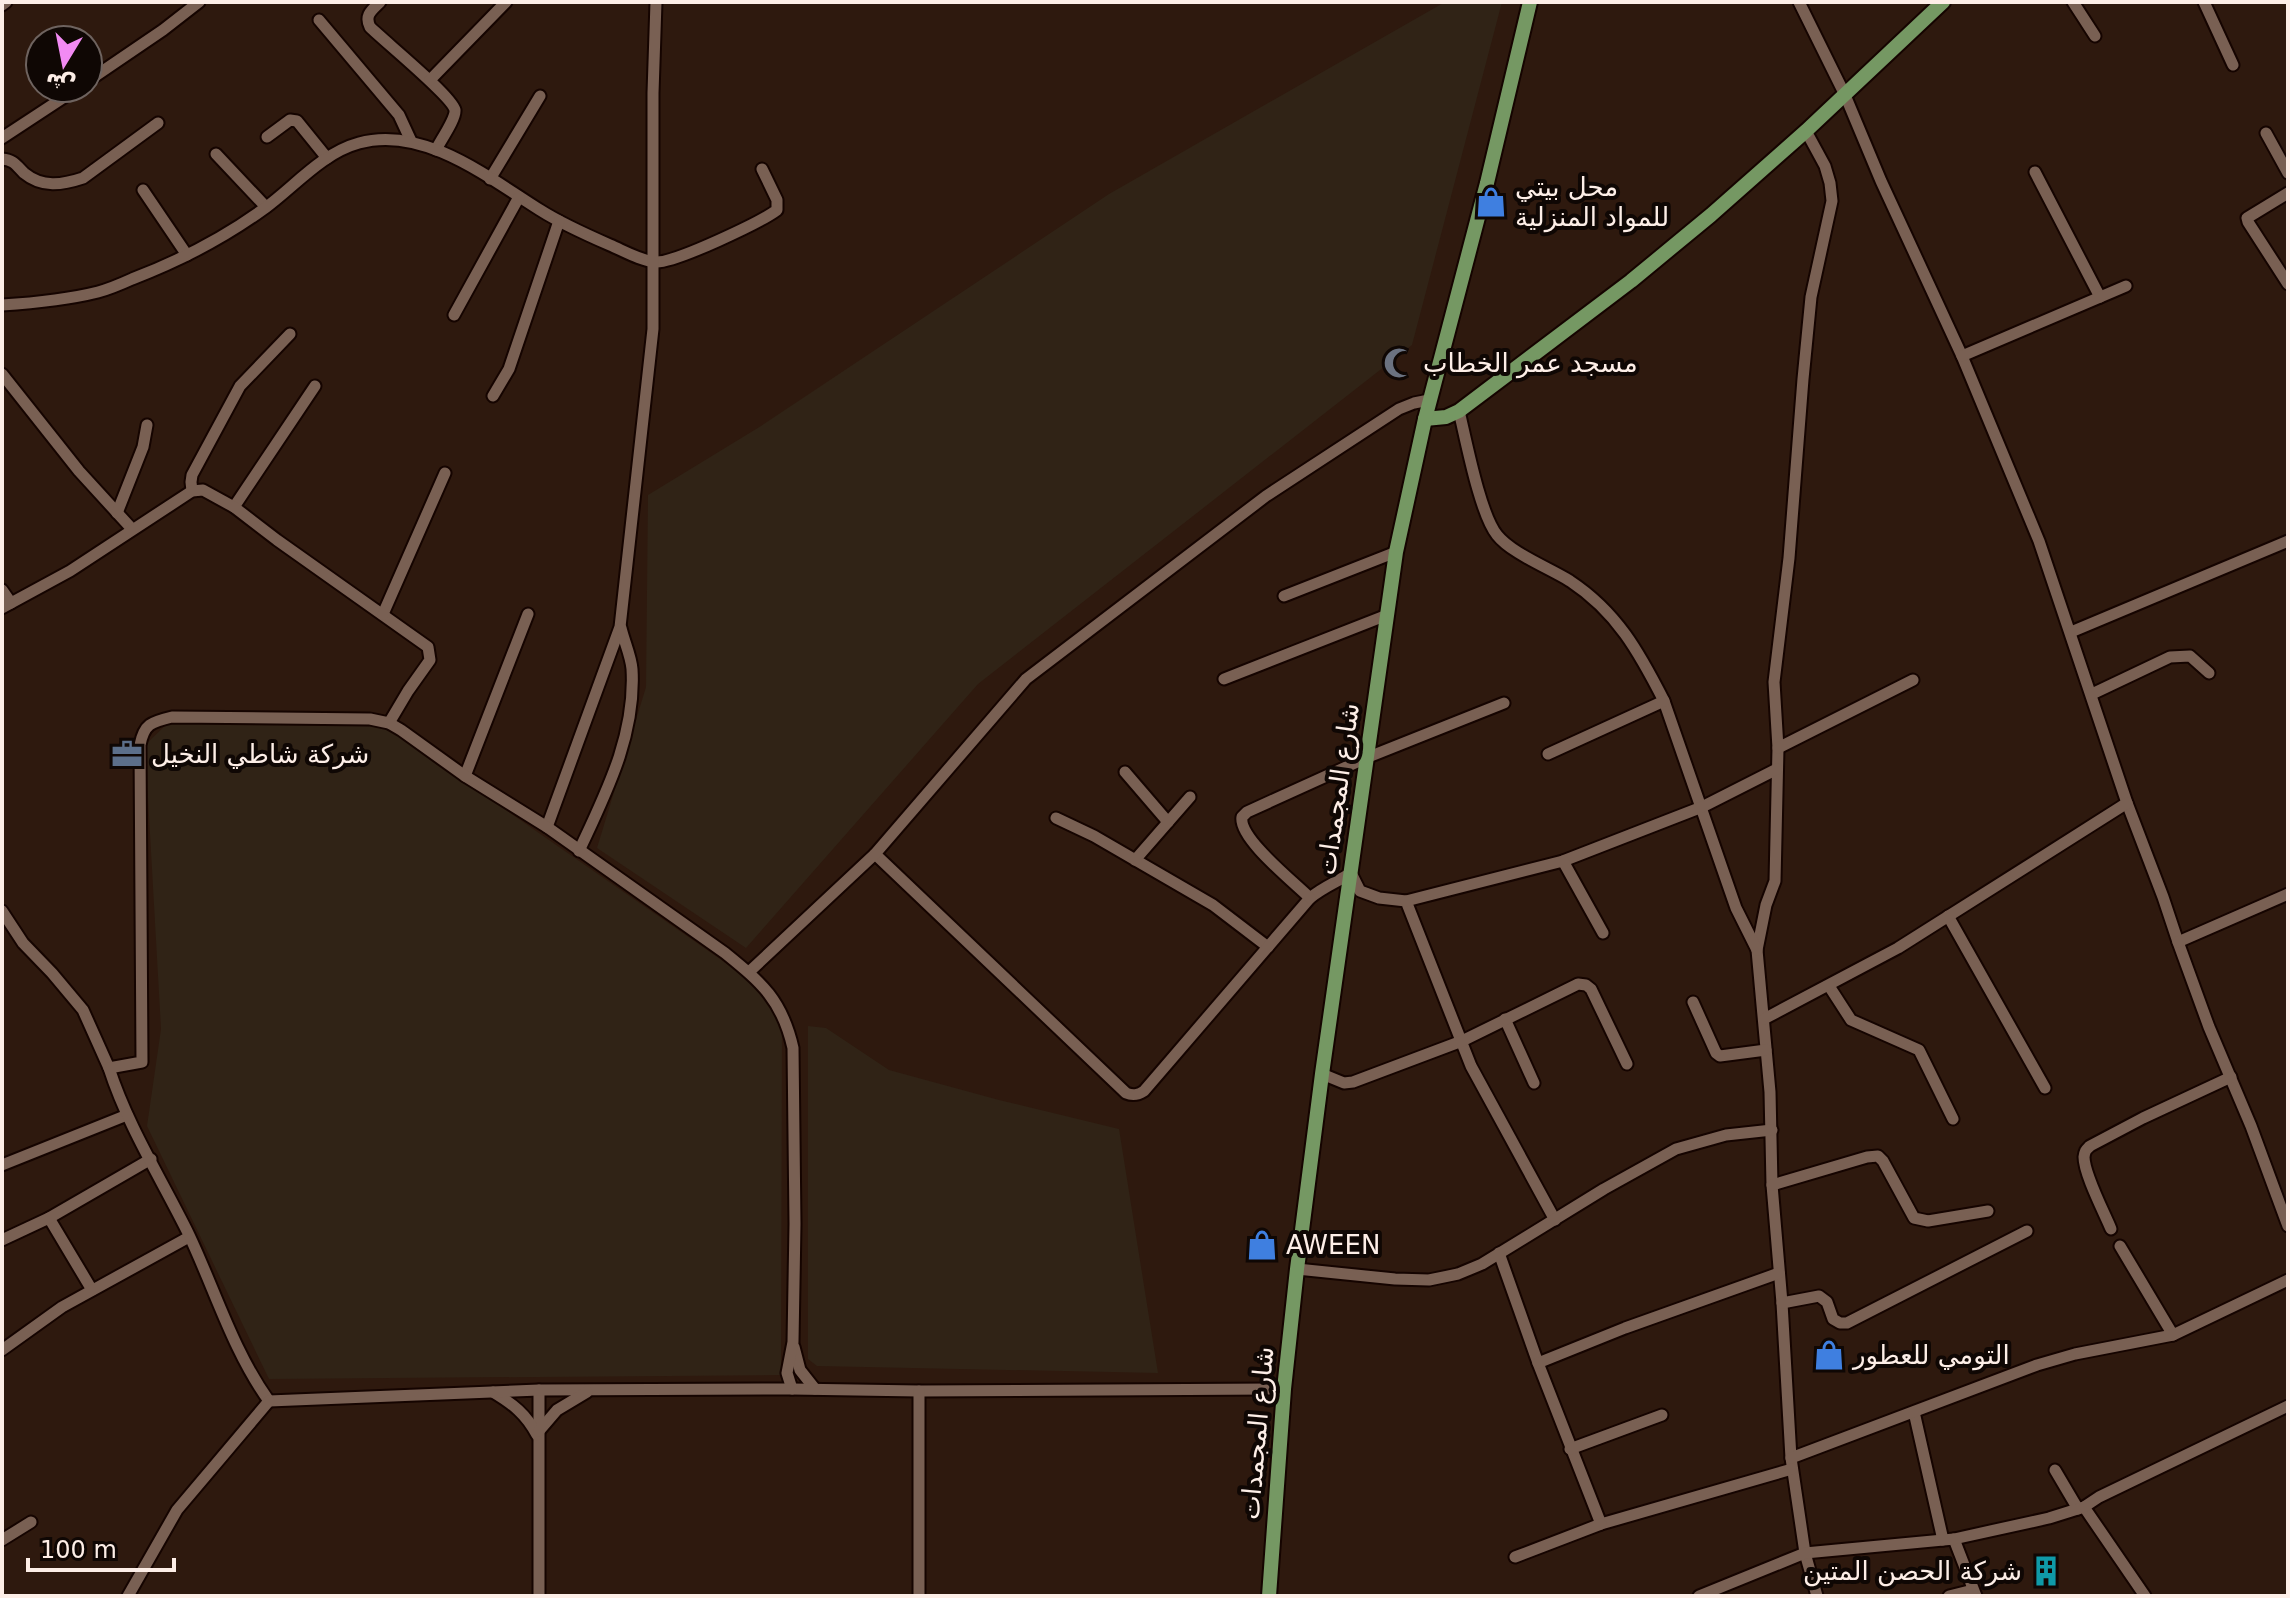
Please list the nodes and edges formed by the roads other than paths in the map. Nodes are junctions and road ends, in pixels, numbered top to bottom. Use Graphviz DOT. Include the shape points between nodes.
graph roads {
  1 [pos="199,2"];
  2 [pos="380,2"];
  3 [pos="506,2"];
  4 [pos="656,2"];
  5 [pos="1530,2"];
  6 [pos="1799,2"];
  7 [pos="1943,2"];
  8 [pos="2073,2"];
  9 [pos="2204,2"];
  10 [pos="319,20"];
  11 [pos="2095,36"];
  12 [pos="2233,65"];
  13 [pos="104,70"];
  14 [pos="430,80"];
  15 [pos="1845,95"];
  16 [pos="540,96"];
  17 [pos="54,104"];
  18 [pos="158,123"];
  19 [pos="1806,131"];
  20 [pos="2266,133"];
  21 [pos="267,137"];
  22 [pos="2,138"];
  23 [pos="411,141"];
  24 [pos="436,150"];
  25 [pos="216,154"];
  26 [pos="327,158"];
  27 [pos="2,159"];
  28 [pos="762,169"];
  29 [pos="2035,172"];
  30 [pos="2288,173"];
  31 [pos="490,179"];
  32 [pos="143,190"];
  33 [pos="2288,193"];
  34 [pos="519,197"];
  35 [pos="266,207"];
  36 [pos="559,221"];
  37 [pos="187,255"];
  38 [pos="654,262"];
  39 [pos="2288,284"];
  40 [pos="2126,286"];
  41 [pos="2100,297"];
  42 [pos="2,305"];
  43 [pos="454,315"];
  44 [pos="290,334"];
  45 [pos="1962,356"];
  46 [pos="2,374"];
  47 [pos="315,386"];
  48 [pos="493,396"];
  49 [pos="1429,400"];
  50 [pos="1459,411"];
  51 [pos="1425,419"];
  52 [pos="147,425"];
  53 [pos="445,473"];
  54 [pos="192,491"];
  55 [pos="234,507"];
  56 [pos="117,513"];
  57 [pos="132,529"];
  58 [pos="2288,541"];
  59 [pos="1396,552"];
  60 [pos="2,590"];
  61 [pos="1284,596"];
  62 [pos="6,606"];
  63 [pos="383,614"];
  64 [pos="528,614"];
  65 [pos="1387,615"];
  66 [pos="620,627"];
  67 [pos="2071,632"];
  68 [pos="2209,673"];
  69 [pos="1224,679"];
  70 [pos="1913,680"];
  71 [pos="2092,694"];
  72 [pos="1664,701"];
  73 [pos="1504,703"];
  74 [pos="389,723"];
  75 [pos="1778,748"];
  76 [pos="1548,754"];
  77 [pos="1366,758"];
  78 [pos="1777,769"];
  79 [pos="1125,772"];
  80 [pos="465,776"];
  81 [pos="1190,797"];
  82 [pos="2127,803"];
  83 [pos="1702,807"];
  84 [pos="1056,818"];
  85 [pos="1168,822"];
  86 [pos="547,827"];
  87 [pos="579,851"];
  88 [pos="875,854"];
  89 [pos="1135,860"];
  90 [pos="1563,861"];
  91 [pos="1351,873"];
  92 [pos="2288,894"];
  93 [pos="1310,898"];
  94 [pos="1406,901"];
  95 [pos="2,911"];
  96 [pos="1948,916"];
  97 [pos="1603,933"];
  98 [pos="2178,942"];
  99 [pos="1268,947"];
  100 [pos="1757,950"];
  101 [pos="749,972"];
  102 [pos="1829,986"];
  103 [pos="1693,1002"];
  104 [pos="1505,1019"];
  105 [pos="1764,1019"];
  106 [pos="1462,1041"];
  107 [pos="1766,1050"];
  108 [pos="1627,1064"];
  109 [pos="109,1068"];
  110 [pos="1322,1074"];
  111 [pos="2231,1077"];
  112 [pos="1534,1083"];
  113 [pos="2045,1088"];
  114 [pos="127,1115"];
  115 [pos="1953,1119"];
  116 [pos="1772,1130"];
  117 [pos="151,1159"];
  118 [pos="2,1164"];
  119 [pos="1772,1185"];
  120 [pos="1988,1211"];
  121 [pos="49,1218"];
  122 [pos="1555,1220"];
  123 [pos="2288,1226"];
  124 [pos="2111,1229"];
  125 [pos="2027,1231"];
  126 [pos="189,1237"];
  127 [pos="2,1240"];
  128 [pos="2120,1246"];
  129 [pos="1499,1253"];
  130 [pos="1297,1269"];
  131 [pos="1779,1273"];
  132 [pos="2288,1280"];
  133 [pos="92,1290"];
  134 [pos="1782,1303"];
  135 [pos="2173,1335"];
  136 [pos="793,1342"];
  137 [pos="2,1350"];
  138 [pos="1538,1363"];
  139 [pos="792,1389"];
  140 [pos="815,1389"];
  141 [pos="1284,1389"];
  142 [pos="539,1390"];
  143 [pos="591,1390"];
  144 [pos="919,1391"];
  145 [pos="492,1392"];
  146 [pos="269,1401"];
  147 [pos="2288,1406"];
  148 [pos="1914,1412"];
  149 [pos="1662,1415"];
  150 [pos="539,1435"];
  151 [pos="1570,1449"];
  152 [pos="1792,1464"];
  153 [pos="2055,1470"];
  154 [pos="2081,1508"];
  155 [pos="31,1522"];
  156 [pos="1601,1524"];
  157 [pos="2,1540"];
  158 [pos="1948,1540"];
  159 [pos="1805,1553"];
  160 [pos="1515,1557"];
  161 [pos="1974,1593"];
  162 [pos="128,1596"];
  163 [pos="539,1596"];
  164 [pos="919,1596"];
  165 [pos="1269,1596"];
  166 [pos="1699,1596"];
  167 [pos="1817,1596"];
  168 [pos="1949,1596"];
  169 [pos="2145,1596"];
  1 -- 13 [label="street"];
  2 -- 14 [label="street" via="367,17 370,27"];
  3 -- 14 [label="street"];
  4 -- 38 [label="street"];
  5 -- 49 [label="main road, شارع المجمدات"];
  6 -- 15 [label="street"];
  7 -- 15 [label="main road"];
  8 -- 11 [label="street"];
  9 -- 12 [label="street"];
  10 -- 23 [label="street" via="399,115"];
  14 -- 24 [label="street" via="455,111"];
  15 -- 19 [label="main road"];
  15 -- 45 [label="street"];
  16 -- 31 [label="street"];
  17 -- 22 [label="street"];
  18 -- 27 [label="street" via="69,183 37,181 16,163"];
  19 -- 50 [label="main road" via="1631,281"];
  19 -- 75 [label="street" via="1825,166 1832,201 1811,297 1774,682"];
  20 -- 30 [label="street"];
  21 -- 26 [label="street" via="290,120 297,121"];
  23 -- 24 [label="street"];
  23 -- 26 [label="street" via="359,143"];
  24 -- 31 [label="street"];
  25 -- 35 [label="street"];
  26 -- 35 [label="street"];
  28 -- 38 [label="street" via="777,210 699,249"];
  29 -- 41 [label="street"];
  31 -- 34 [label="street"];
  32 -- 37 [label="street"];
  33 -- 39 [label="street" via="2247,218"];
  34 -- 36 [label="street"];
  34 -- 43 [label="street"];
  35 -- 37 [label="street"];
  36 -- 38 [label="street"];
  36 -- 48 [label="street" via="509,369"];
  37 -- 42 [label="street" via="101,291"];
  38 -- 66 [label="street" via="653,329"];
  40 -- 41 [label="street"];
  41 -- 45 [label="street"];
  44 -- 54 [label="street" via="240,386 192,475"];
  45 -- 67 [label="street"];
  46 -- 56 [label="street"];
  47 -- 55 [label="street"];
  49 -- 51 [label="main road, شارع المجمدات"];
  49 -- 88 [label="street" via="1399,409 1266,496 1026,679"];
  50 -- 51 [label="main road"];
  50 -- 72 [label="street" via="1486,516 1496,535 1569,580 1611,614"];
  51 -- 59 [label="main road, شارع المجمدات"];
  52 -- 56 [label="street"];
  53 -- 63 [label="street"];
  54 -- 55 [label="street" via="203,490"];
  54 -- 57 [label="street"];
  55 -- 63 [label="street"];
  56 -- 57 [label="street"];
  57 -- 62 [label="street"];
  58 -- 67 [label="street"];
  59 -- 61 [label="street"];
  59 -- 65 [label="main road, شارع المجمدات"];
  60 -- 62 [label="street"];
  63 -- 74 [label="street" via="430,653"];
  64 -- 80 [label="street"];
  65 -- 69 [label="street"];
  65 -- 77 [label="main road, شارع المجمدات"];
  66 -- 86 [label="street"];
  66 -- 87 [label="street" via="632,667 631,714 617,768"];
  67 -- 71 [label="street"];
  68 -- 71 [label="street" via="2190,656 2170,657"];
  70 -- 75 [label="street"];
  71 -- 82 [label="street"];
  72 -- 76 [label="street"];
  72 -- 83 [label="street"];
  73 -- 77 [label="street"];
  74 -- 80 [label="street"];
  74 -- 109 [label="street" via="172,717 143,730 142,1062"];
  75 -- 78 [label="street"];
  77 -- 91 [label="main road, شارع المجمدات"];
  77 -- 93 [label="street" via="1242,817 1242,826 1262,853"];
  78 -- 83 [label="street"];
  78 -- 100 [label="street" via="1775,881"];
  79 -- 85 [label="street"];
  80 -- 86 [label="street"];
  81 -- 85 [label="street"];
  82 -- 96 [label="street"];
  82 -- 98 [label="street"];
  83 -- 90 [label="street"];
  83 -- 100 [label="street" via="1736,908"];
  84 -- 89 [label="street"];
  85 -- 89 [label="street"];
  86 -- 87 [label="street"];
  87 -- 101 [label="street"];
  88 -- 99 [label="street" via="1132,1095 1144,1091"];
  88 -- 101 [label="street"];
  89 -- 99 [label="street" via="1213,905"];
  90 -- 94 [label="street"];
  90 -- 97 [label="street"];
  91 -- 93 [label="street"];
  91 -- 94 [label="street" via="1360,891"];
  91 -- 110 [label="main road, شارع المجمدات"];
  92 -- 98 [label="street"];
  93 -- 99 [label="street"];
  94 -- 106 [label="street"];
  95 -- 109 [label="street" via="23,943 83,1010"];
  96 -- 102 [label="street"];
  96 -- 113 [label="street"];
  98 -- 111 [label="street"];
  100 -- 105 [label="street"];
  101 -- 136 [label="street" via="776,1001 793,1048"];
  102 -- 105 [label="street"];
  102 -- 115 [label="street" via="1851,1020 1919,1050"];
  103 -- 107 [label="street" via="1720,1056"];
  104 -- 106 [label="street"];
  104 -- 108 [label="street" via="1578,984 1586,985"];
  104 -- 112 [label="street"];
  105 -- 107 [label="street"];
  106 -- 110 [label="street" via="1353,1082"];
  106 -- 122 [label="street"];
  107 -- 116 [label="street"];
  109 -- 114 [label="street"];
  110 -- 130 [label="main road, شارع المجمدات"];
  111 -- 123 [label="street"];
  111 -- 124 [label="street" via="2085,1151"];
  114 -- 117 [label="street"];
  114 -- 118 [label="street"];
  116 -- 119 [label="street"];
  116 -- 122 [label="street" via="1726,1135 1676,1149"];
  117 -- 121 [label="street"];
  117 -- 126 [label="street"];
  119 -- 120 [label="street" via="1878,1156 1914,1218 1928,1221"];
  119 -- 131 [label="street"];
  121 -- 127 [label="street"];
  121 -- 133 [label="street"];
  122 -- 129 [label="street"];
  125 -- 134 [label="street" via="1847,1323 1833,1319 1819,1296"];
  126 -- 133 [label="street"];
  126 -- 146 [label="street" via="247,1368"];
  128 -- 135 [label="street"];
  129 -- 130 [label="street" via="1458,1274 1429,1280"];
  129 -- 138 [label="street"];
  130 -- 141 [label="main road, شارع المجمدات"];
  131 -- 134 [label="street"];
  131 -- 138 [label="street"];
  132 -- 135 [label="street"];
  133 -- 137 [label="street"];
  134 -- 152 [label="street"];
  135 -- 148 [label="street" via="2050,1361"];
  136 -- 139 [label="street" via="787,1373"];
  136 -- 140 [label="street" via="800,1370"];
  138 -- 151 [label="street"];
  139 -- 140 [label="street"];
  139 -- 143 [label="street"];
  140 -- 144 [label="street"];
  141 -- 144 [label="street"];
  141 -- 165 [label="main road, شارع المجمدات"];
  142 -- 143 [label="street"];
  142 -- 145 [label="street"];
  142 -- 150 [label="street"];
  143 -- 150 [label="street" via="557,1410"];
  144 -- 164 [label="street"];
  145 -- 146 [label="street"];
  145 -- 150 [label="street" via="523,1413"];
  146 -- 162 [label="street" via="177,1510"];
  147 -- 154 [label="street"];
  148 -- 152 [label="street" via="1868,1427"];
  148 -- 158 [label="street"];
  149 -- 151 [label="street"];
  150 -- 163 [label="street"];
  151 -- 156 [label="street"];
  152 -- 156 [label="street"];
  152 -- 159 [label="street"];
  153 -- 154 [label="street"];
  154 -- 158 [label="street"];
  154 -- 169 [label="street"];
  155 -- 157 [label="street"];
  156 -- 160 [label="street"];
  158 -- 159 [label="street"];
  158 -- 161 [label="street"];
  159 -- 166 [label="street"];
  159 -- 167 [label="street"];
  161 -- 168 [label="street"];
}
